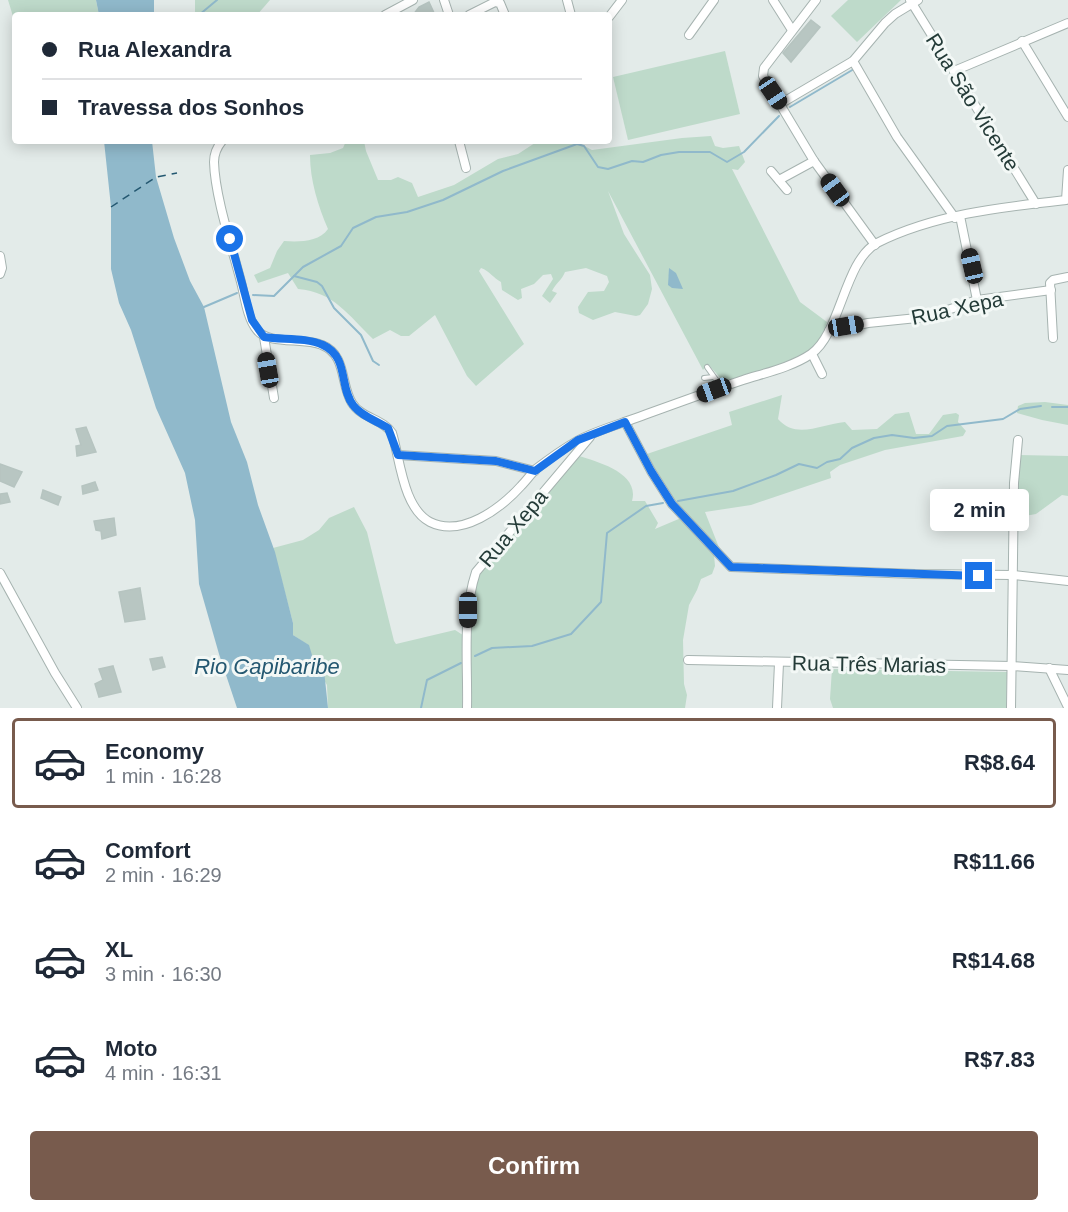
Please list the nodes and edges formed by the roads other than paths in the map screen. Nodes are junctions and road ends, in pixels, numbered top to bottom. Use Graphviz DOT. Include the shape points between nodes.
graph roads {
  1 [pos="413,0"];
  2 [pos="622,0"];
  3 [pos="714,0"];
  4 [pos="773,0"];
  5 [pos="816,0"];
  6 [pos="914,1"];
  7 [pos="504,11"];
  8 [pos="391,12"];
  9 [pos="476,12"];
  10 [pos="612,13"];
  11 [pos="1068,23"];
  12 [pos="792,30"];
  13 [pos="689,34"];
  14 [pos="1022,41"];
  15 [pos="853,61"];
  16 [pos="954,70"];
  17 [pos="780,104"];
  18 [pos="1068,117"];
  19 [pos="220,144"];
  20 [pos="460,144"];
  21 [pos="814,161"];
  22 [pos="466,168"];
  23 [pos="1068,170"];
  24 [pos="771,171"];
  25 [pos="779,180"];
  26 [pos="787,190"];
  27 [pos="1067,200"];
  28 [pos="1036,204"];
  29 [pos="957,217"];
  30 [pos="875,244"];
  31 [pos="0,256"];
  32 [pos="0,274"];
  33 [pos="1068,277"];
  34 [pos="1051,287"];
  35 [pos="977,300"];
  36 [pos="829,331"];
  37 [pos="264,337"];
  38 [pos="1053,338"];
  39 [pos="812,354"];
  40 [pos="707,367"];
  41 [pos="822,374"];
  42 [pos="713,377"];
  43 [pos="704,378"];
  44 [pos="727,386"];
  45 [pos="274,398"];
  46 [pos="625,422"];
  47 [pos="593,434"];
  48 [pos="1018,440"];
  49 [pos="398,455"];
  50 [pos="535,471"];
  51 [pos="0,573"];
  52 [pos="1013,575"];
  53 [pos="1068,581"];
  54 [pos="688,660"];
  55 [pos="779,663"];
  56 [pos="1012,666"];
  57 [pos="1049,668"];
  58 [pos="1068,670"];
  59 [pos="1068,707"];
  60 [pos="77,708"];
  61 [pos="467,708"];
  62 [pos="777,708"];
  63 [pos="1011,708"];
  1 -- 8 [label="street"];
  2 -- 10 [label="street"];
  3 -- 13 [label="street"];
  4 -- 12 [label="street"];
  5 -- 12 [label="street"];
  6 -- 15 [label="street" via="885,23"];
  6 -- 16 [label="street, Rua São Vicente"];
  7 -- 9 [label="street" via="495,2"];
  11 -- 14 [label="street"];
  12 -- 17 [label="street" via="763,72"];
  14 -- 16 [label="street"];
  14 -- 18 [label="street"];
  15 -- 17 [label="street"];
  15 -- 29 [label="street" via="897,137"];
  16 -- 28 [label="street, Rua São Vicente"];
  17 -- 21 [label="street"];
  19 -- 37 [label="street" via="214,154 215,174 252,320"];
  20 -- 22 [label="street"];
  21 -- 25 [label="street"];
  21 -- 30 [label="street"];
  23 -- 27 [label="street"];
  24 -- 25 [label="street"];
  25 -- 26 [label="street"];
  27 -- 28 [label="street"];
  28 -- 29 [label="street" via="987,209"];
  29 -- 30 [label="street"];
  29 -- 35 [label="street"];
  30 -- 36 [label="street" via="859,263"];
  31 -- 32 [label="street"];
  33 -- 34 [label="street, Rua Xepa" via="1053,280"];
  34 -- 35 [label="street, Rua Xepa"];
  34 -- 38 [label="street"];
  35 -- 36 [label="street, Rua Xepa" via="927,317"];
  36 -- 39 [label="street"];
  37 -- 45 [label="street"];
  37 -- 49 [label="street" via="314,342 333,352 353,406 388,428"];
  39 -- 41 [label="street"];
  39 -- 44 [label="street"];
  40 -- 42 [label="lane"];
  42 -- 43 [label="lane"];
  42 -- 44 [label="lane"];
  44 -- 46 [label="street"];
  46 -- 47 [label="street"];
  46 -- 52 [label="street" via="672,504 731,567"];
  47 -- 50 [label="street" via="578,440"];
  47 -- 61 [label="street, Rua Xepa" via="476,572 468,610"];
  48 -- 52 [label="street"];
  49 -- 50 [label="street" via="496,461"];
  49 -- 50 [label="street" via="417,512 430,522 447,526 464,525 494,511"];
  51 -- 60 [label="street"];
  52 -- 53 [label="street"];
  52 -- 56 [label="street"];
  54 -- 55 [label="street, Rua Três Marias"];
  55 -- 56 [label="street, Rua Três Marias"];
  55 -- 62 [label="street"];
  56 -- 57 [label="street, Rua Três Marias"];
  56 -- 63 [label="street"];
  57 -- 58 [label="street, Rua Três Marias"];
  57 -- 59 [label="street"];
}
